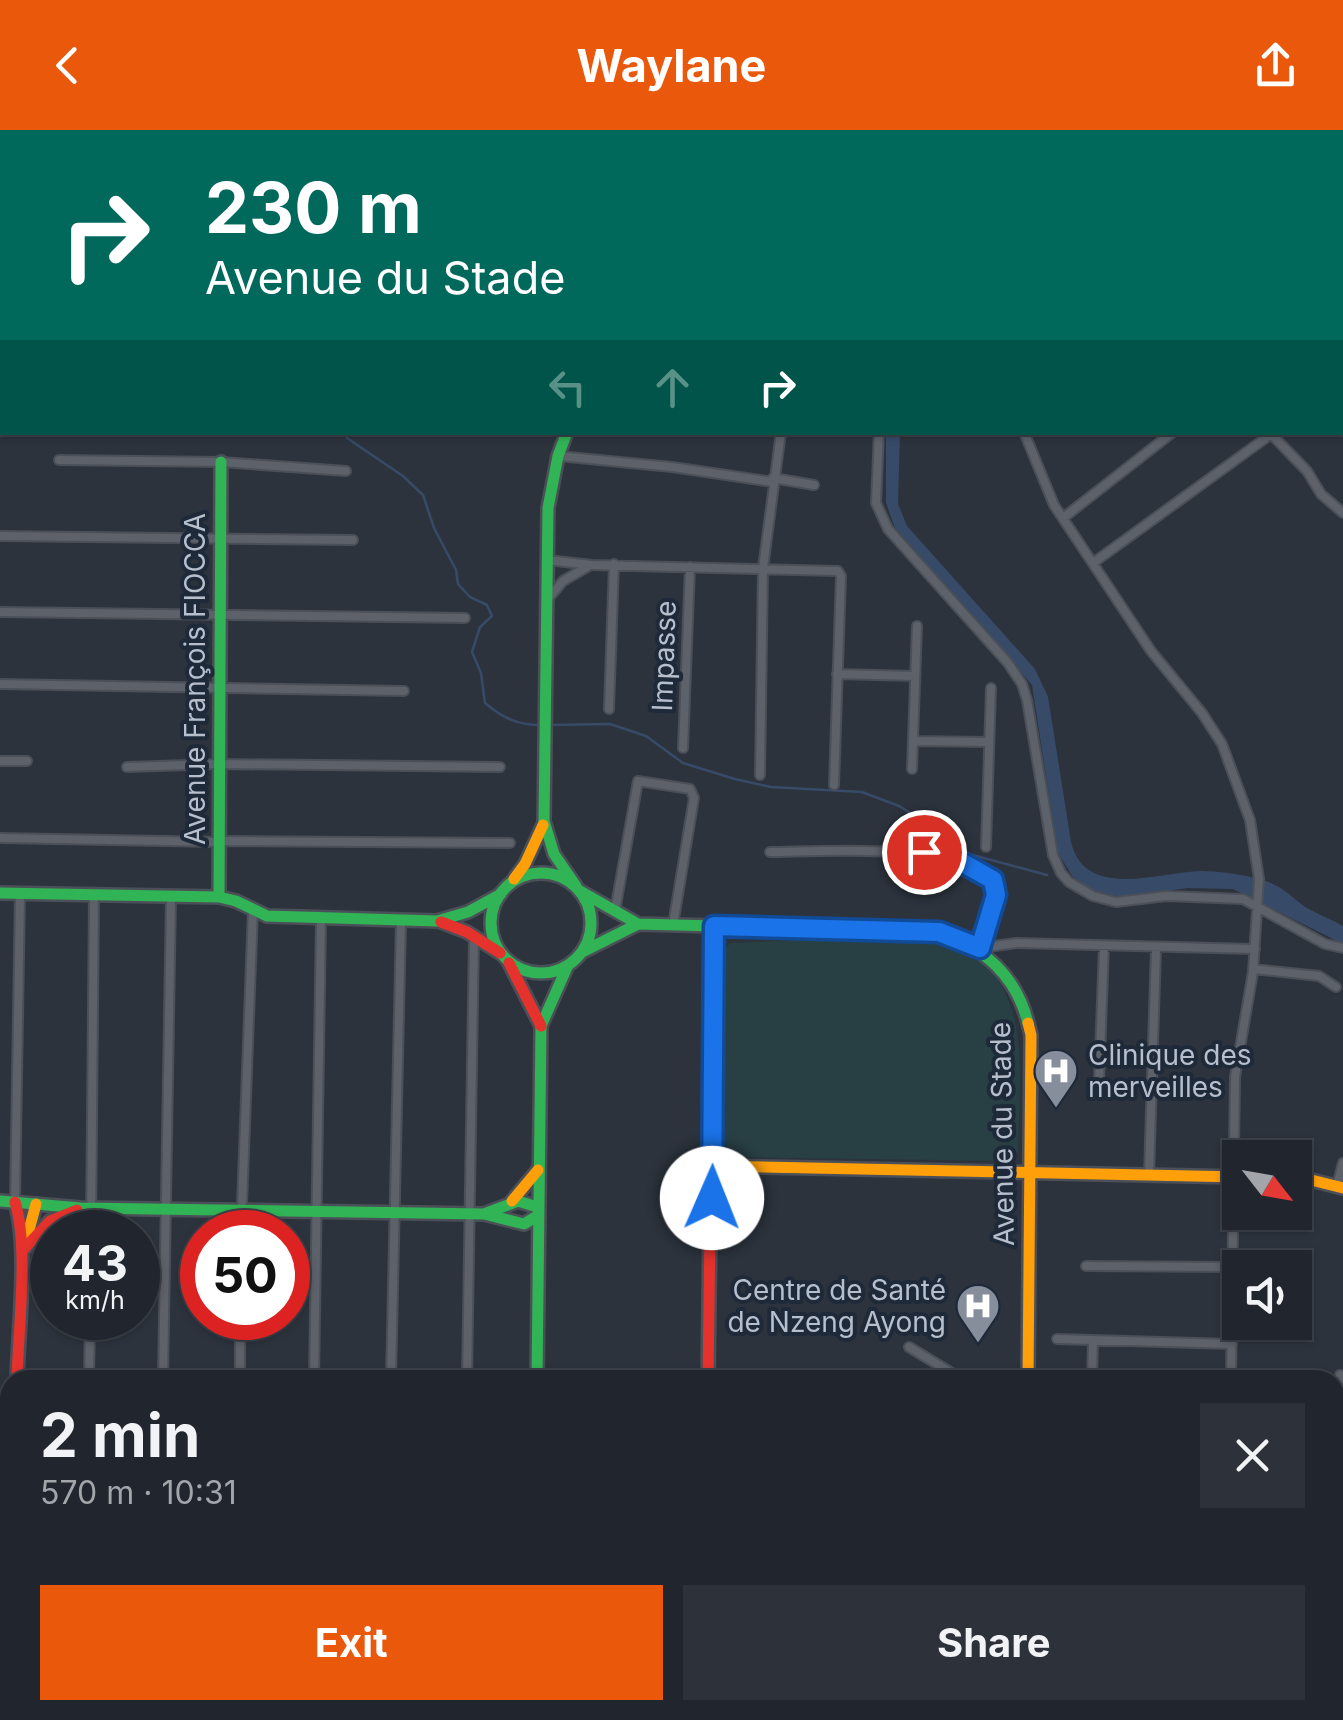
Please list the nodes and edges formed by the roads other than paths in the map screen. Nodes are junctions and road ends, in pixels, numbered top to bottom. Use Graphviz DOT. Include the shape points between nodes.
graph roads {
  1 [pos="567,435"];
  2 [pos="780,435"];
  3 [pos="878,435"];
  4 [pos="1025,435"];
  5 [pos="1170,435"];
  6 [pos="1272,435"];
  7 [pos="1274,435"];
  8 [pos="558,456"];
  9 [pos="59,460"];
  10 [pos="221,462"];
  11 [pos="346,471"];
  12 [pos="773,480"];
  13 [pos="814,485"];
  14 [pos="1343,514"];
  15 [pos="1062,518"];
  16 [pos="0,536"];
  17 [pos="220,537"];
  18 [pos="353,540"];
  19 [pos="547,560"];
  20 [pos="1093,562"];
  21 [pos="614,564"];
  22 [pos="592,565"];
  23 [pos="690,566"];
  24 [pos="763,568"];
  25 [pos="546,602"];
  26 [pos="0,612"];
  27 [pos="220,613"];
  28 [pos="465,618"];
  29 [pos="917,626"];
  30 [pos="837,674"];
  31 [pos="915,676"];
  32 [pos="0,684"];
  33 [pos="220,688"];
  34 [pos="991,688"];
  35 [pos="404,691"];
  36 [pos="609,709"];
  37 [pos="913,741"];
  38 [pos="988,742"];
  39 [pos="684,748"];
  40 [pos="0,761"];
  41 [pos="26,761"];
  42 [pos="219,764"];
  43 [pos="127,767"];
  44 [pos="500,768"];
  45 [pos="912,770"];
  46 [pos="760,775"];
  47 [pos="834,785"];
  48 [pos="544,821"];
  49 [pos="0,838"];
  50 [pos="219,842"];
  51 [pos="510,842"];
  52 [pos="986,847"];
  53 [pos="770,852"];
  54 [pos="506,889"];
  55 [pos="578,889"];
  56 [pos="0,893"];
  57 [pos="20,894"];
  58 [pos="94,896"];
  59 [pos="172,897"];
  60 [pos="219,897"];
  61 [pos="1257,903"];
  62 [pos="253,909"];
  63 [pos="615,913"];
  64 [pos="321,918"];
  65 [pos="401,921"];
  66 [pos="437,921"];
  67 [pos="638,924"];
  68 [pos="673,925"];
  69 [pos="714,926"];
  70 [pos="474,936"];
  71 [pos="1104,946"];
  72 [pos="980,948"];
  73 [pos="1156,948"];
  74 [pos="1343,948"];
  75 [pos="1256,949"];
  76 [pos="582,952"];
  77 [pos="505,957"];
  78 [pos="568,965"];
  79 [pos="1253,969"];
  80 [pos="1336,987"];
  81 [pos="541,1026"];
  82 [pos="1099,1082"];
  83 [pos="1236,1140"];
  84 [pos="1343,1163"];
  85 [pos="713,1166"];
  86 [pos="538,1170"];
  87 [pos="1030,1173"];
  88 [pos="1149,1176"];
  89 [pos="1222,1177"];
  90 [pos="1312,1180"];
  91 [pos="1340,1187"];
  92 [pos="0,1201"];
  93 [pos="27,1204"];
  94 [pos="509,1204"];
  95 [pos="86,1208"];
  96 [pos="168,1208"];
  97 [pos="241,1209"];
  98 [pos="319,1210"];
  99 [pos="394,1211"];
  100 [pos="537,1212"];
  101 [pos="469,1214"];
  102 [pos="484,1214"];
  103 [pos="505,1220"];
  104 [pos="25,1248"];
  105 [pos="538,1248"];
  106 [pos="20,1264"];
  107 [pos="1086,1266"];
  108 [pos="1222,1267"];
  109 [pos="90,1340"];
  110 [pos="240,1340"];
  111 [pos="1057,1340"];
  112 [pos="1093,1340"];
  113 [pos="1232,1340"];
  114 [pos="1232,1344"];
  115 [pos="909,1346"];
  116 [pos="17,1370"];
  117 [pos="89,1370"];
  118 [pos="163,1370"];
  119 [pos="240,1370"];
  120 [pos="314,1370"];
  121 [pos="391,1370"];
  122 [pos="468,1370"];
  123 [pos="537,1370"];
  124 [pos="708,1370"];
  125 [pos="947,1370"];
  126 [pos="1028,1370"];
  127 [pos="1092,1370"];
  128 [pos="1231,1370"];
  1 -- 8 [label="main road"];
  2 -- 12 [label="street"];
  3 -- 61 [label="street" via="876,503 888,529 1024,689 1050,843 1064,878 1110,902 1218,896"];
  4 -- 15 [label="street"];
  5 -- 15 [label="street"];
  6 -- 20 [label="street"];
  7 -- 14 [label="street"];
  8 -- 12 [label="street"];
  8 -- 19 [label="main road" via="548,498"];
  9 -- 10 [label="street"];
  10 -- 11 [label="street"];
  10 -- 17 [label="main road, Avenue François FIOCCA"];
  12 -- 13 [label="street"];
  12 -- 24 [label="street"];
  15 -- 20 [label="street"];
  16 -- 17 [label="street"];
  17 -- 18 [label="street"];
  17 -- 27 [label="main road, Avenue François FIOCCA"];
  19 -- 22 [label="street"];
  19 -- 25 [label="main road"];
  20 -- 61 [label="street" via="1230,759 1250,820"];
  21 -- 22 [label="street"];
  21 -- 23 [label="street"];
  21 -- 36 [label="street"];
  22 -- 25 [label="street" via="564,581"];
  23 -- 24 [label="street"];
  23 -- 39 [label="street, Impasse"];
  24 -- 30 [label="street" via="838,571"];
  24 -- 46 [label="street"];
  25 -- 48 [label="main road"];
  26 -- 27 [label="street"];
  27 -- 28 [label="street"];
  27 -- 33 [label="main road, Avenue François FIOCCA"];
  29 -- 31 [label="street"];
  30 -- 31 [label="street"];
  30 -- 47 [label="street"];
  31 -- 37 [label="street"];
  32 -- 33 [label="street"];
  33 -- 35 [label="street"];
  33 -- 42 [label="main road, Avenue François FIOCCA"];
  34 -- 38 [label="street"];
  37 -- 38 [label="street"];
  37 -- 45 [label="street"];
  38 -- 52 [label="street"];
  40 -- 41 [label="street"];
  42 -- 43 [label="street"];
  42 -- 44 [label="street"];
  42 -- 50 [label="main road, Avenue François FIOCCA"];
  48 -- 54 [label="main road"];
  48 -- 55 [label="main road" via="554,854"];
  49 -- 50 [label="street"];
  50 -- 51 [label="street"];
  50 -- 60 [label="main road, Avenue François FIOCCA"];
  53 -- 72 [label="street" via="924,852 963,863 988,875 996,889"];
  54 -- 55 [label="main road" via="536,873"];
  54 -- 66 [label="main road"];
  54 -- 77 [label="main road" via="492,924"];
  55 -- 63 [label="main road"];
  55 -- 76 [label="main road" via="592,922"];
  56 -- 57 [label="main road"];
  57 -- 58 [label="main road"];
  57 -- 93 [label="street"];
  58 -- 59 [label="main road"];
  58 -- 95 [label="street"];
  59 -- 60 [label="main road"];
  59 -- 96 [label="street"];
  60 -- 62 [label="main road"];
  61 -- 74 [label="street"];
  61 -- 75 [label="street"];
  62 -- 64 [label="main road" via="267,916"];
  62 -- 97 [label="street"];
  63 -- 67 [label="main road"];
  63 -- 68 [label="street" via="638,782 690,789 694,798"];
  64 -- 65 [label="main road"];
  64 -- 98 [label="street"];
  65 -- 66 [label="main road"];
  65 -- 99 [label="street"];
  66 -- 70 [label="main road"];
  67 -- 68 [label="main road, Avenue du Stade"];
  67 -- 76 [label="main road"];
  68 -- 69 [label="main road, Avenue du Stade"];
  69 -- 72 [label="main road, Avenue du Stade" via="939,932"];
  69 -- 85 [label="main road"];
  70 -- 77 [label="main road"];
  70 -- 101 [label="street"];
  71 -- 72 [label="street"];
  71 -- 73 [label="street"];
  71 -- 82 [label="street"];
  72 -- 87 [label="main road, Avenue du Stade" via="1014,982 1028,1021"];
  73 -- 75 [label="street"];
  73 -- 88 [label="street"];
  75 -- 79 [label="street"];
  76 -- 78 [label="main road"];
  77 -- 78 [label="main road" via="538,973"];
  77 -- 81 [label="main road"];
  78 -- 81 [label="main road"];
  79 -- 80 [label="street" via="1314,974"];
  79 -- 83 [label="street" via="1235,1077"];
  81 -- 86 [label="main road"];
  84 -- 91 [label="street"];
  85 -- 87 [label="main road"];
  85 -- 124 [label="main road"];
  86 -- 94 [label="main road"];
  86 -- 100 [label="main road"];
  87 -- 88 [label="main road"];
  87 -- 126 [label="main road, Avenue du Stade"];
  88 -- 89 [label="main road"];
  90 -- 91 [label="main road"];
  92 -- 93 [label="main road"];
  93 -- 95 [label="main road"];
  93 -- 104 [label="main road"];
  93 -- 106 [label="main road" via="19,1225"];
  94 -- 100 [label="main road" via="525,1200"];
  94 -- 102 [label="main road"];
  95 -- 96 [label="main road"];
  95 -- 104 [label="main road" via="50,1222"];
  96 -- 97 [label="main road"];
  96 -- 118 [label="street"];
  97 -- 98 [label="main road"];
  98 -- 99 [label="main road"];
  98 -- 120 [label="street"];
  99 -- 101 [label="main road"];
  99 -- 121 [label="street"];
  100 -- 103 [label="main road" via="524,1224"];
  100 -- 105 [label="main road"];
  101 -- 102 [label="main road"];
  101 -- 122 [label="street"];
  102 -- 103 [label="main road"];
  103 -- 105 [label="main road"];
  104 -- 106 [label="main road"];
  105 -- 123 [label="main road"];
  106 -- 116 [label="main road"];
  107 -- 108 [label="street"];
  109 -- 117 [label="street"];
  110 -- 119 [label="street"];
  111 -- 112 [label="street"];
  112 -- 114 [label="street"];
  112 -- 127 [label="street"];
  113 -- 114 [label="street"];
  114 -- 128 [label="street"];
  115 -- 125 [label="street"];
}
